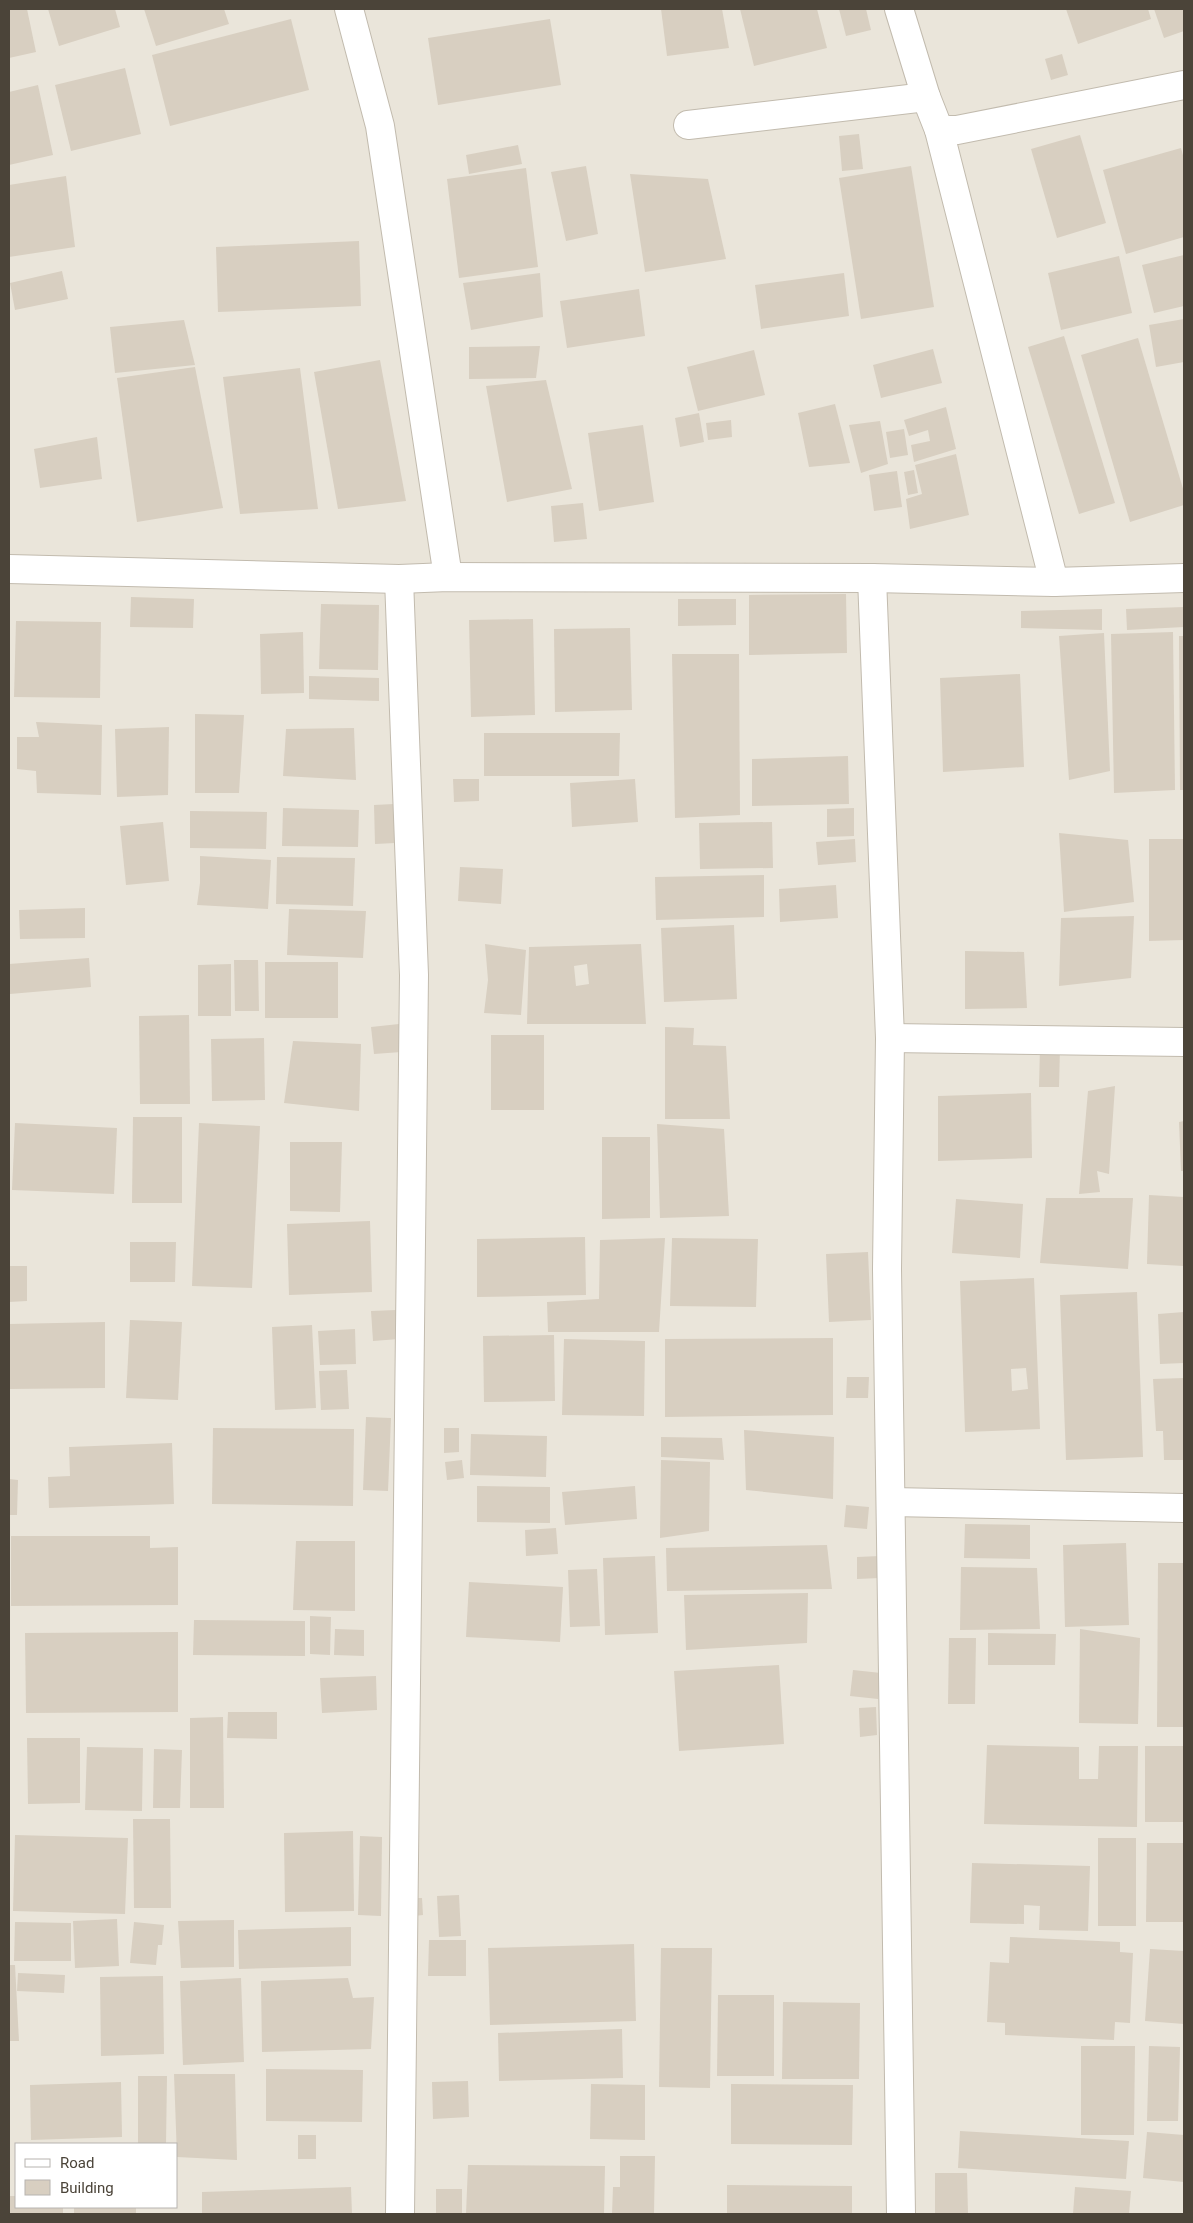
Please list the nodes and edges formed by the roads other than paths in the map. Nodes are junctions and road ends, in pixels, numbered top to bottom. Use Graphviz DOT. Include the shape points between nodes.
graph roads {
  1 [pos="348,9"];
  2 [pos="900,9"];
  3 [pos="1184,85"];
  4 [pos="926,97"];
  5 [pos="688,125"];
  6 [pos="939,130"];
  7 [pos="9,569"];
  8 [pos="448,577"];
  9 [pos="872,578"];
  10 [pos="1184,578"];
  11 [pos="399,579"];
  12 [pos="1054,582"];
  13 [pos="890,1038"];
  14 [pos="1184,1042"];
  15 [pos="891,1502"];
  16 [pos="1184,1508"];
  17 [pos="400,2214"];
  18 [pos="901,2214"];
  1 -- 8 [label="street" via="380,126"];
  2 -- 4 [label="street"];
  3 -- 6 [label="street" via="956,130"];
  4 -- 5 [label="street"];
  4 -- 6 [label="street"];
  6 -- 12 [label="street"];
  7 -- 11 [label="street"];
  8 -- 9 [label="street"];
  8 -- 11 [label="street"];
  9 -- 12 [label="street"];
  9 -- 13 [label="street"];
  10 -- 12 [label="street"];
  11 -- 17 [label="street" via="414,975"];
  13 -- 14 [label="street"];
  13 -- 15 [label="street" via="887,1269"];
  15 -- 16 [label="street"];
  15 -- 18 [label="street"];
}
